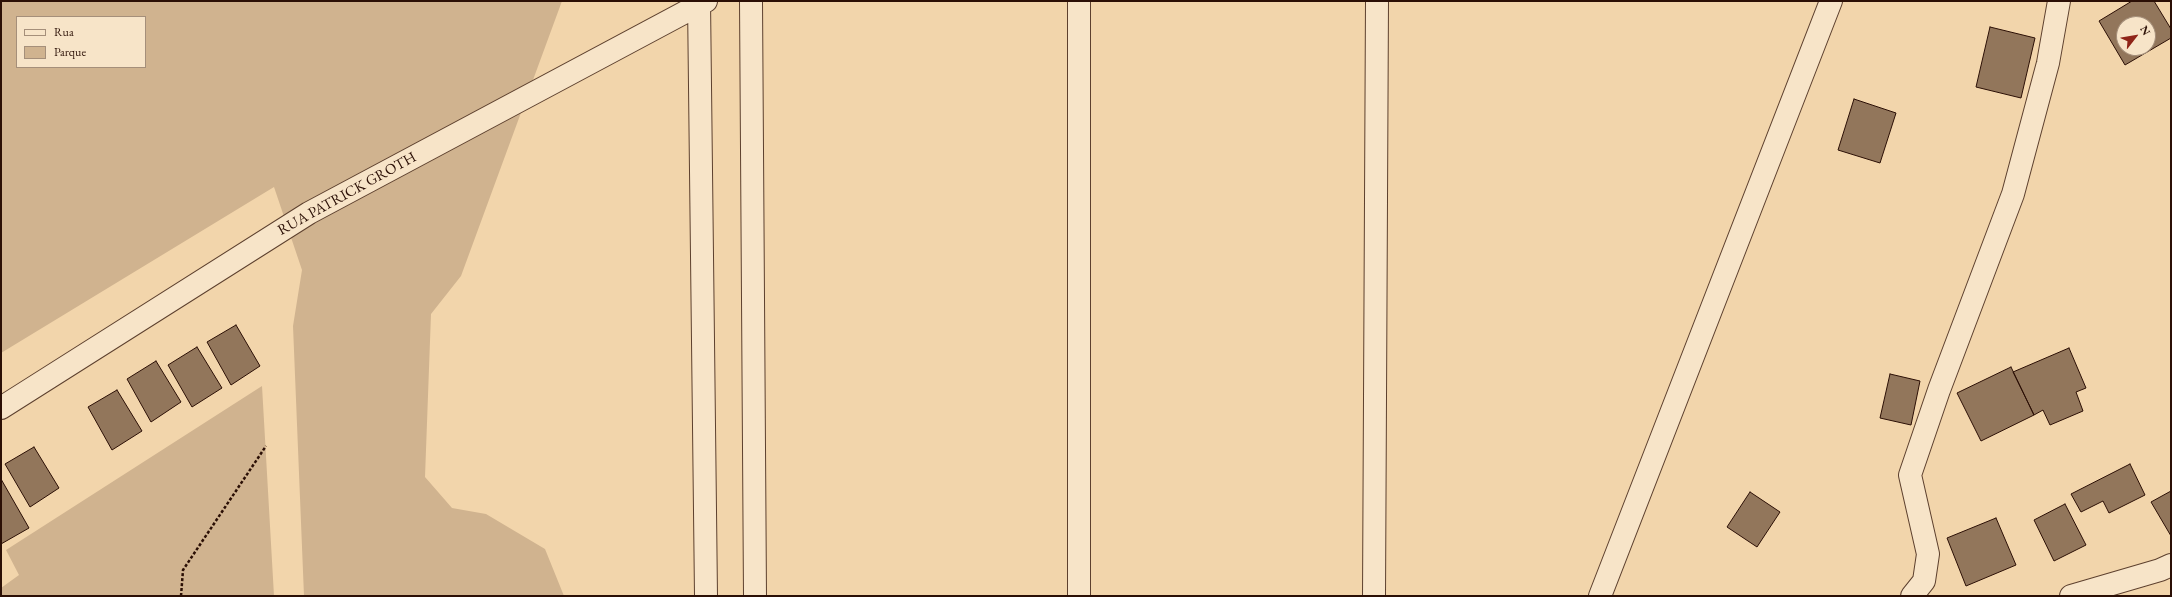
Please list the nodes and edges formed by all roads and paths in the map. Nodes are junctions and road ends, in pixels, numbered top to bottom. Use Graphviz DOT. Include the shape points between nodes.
graph roads {
  1 [pos="751,1"];
  2 [pos="1079,1"];
  3 [pos="1377,1"];
  4 [pos="1831,1"];
  5 [pos="2059,1"];
  6 [pos="702,2"];
  7 [pos="1,408"];
  8 [pos="266,446"];
  9 [pos="2171,565"];
  10 [pos="181,596"];
  11 [pos="706,596"];
  12 [pos="755,596"];
  13 [pos="1078,596"];
  14 [pos="1374,596"];
  15 [pos="1600,596"];
  16 [pos="1912,596"];
  17 [pos="2071,596"];
  1 -- 12 [label="street"];
  2 -- 13 [label="street"];
  3 -- 14 [label="street"];
  4 -- 15 [label="street"];
  5 -- 16 [label="street" via="2048,63 2013,194 1939,390 1910,475 1928,554 1924,581"];
  6 -- 7 [label="street, RUA PATRICK GROTH" via="309,213"];
  6 -- 11 [label="street"];
  8 -- 10 [label="path" via="184,570"];
  9 -- 17 [label="street"];
}
